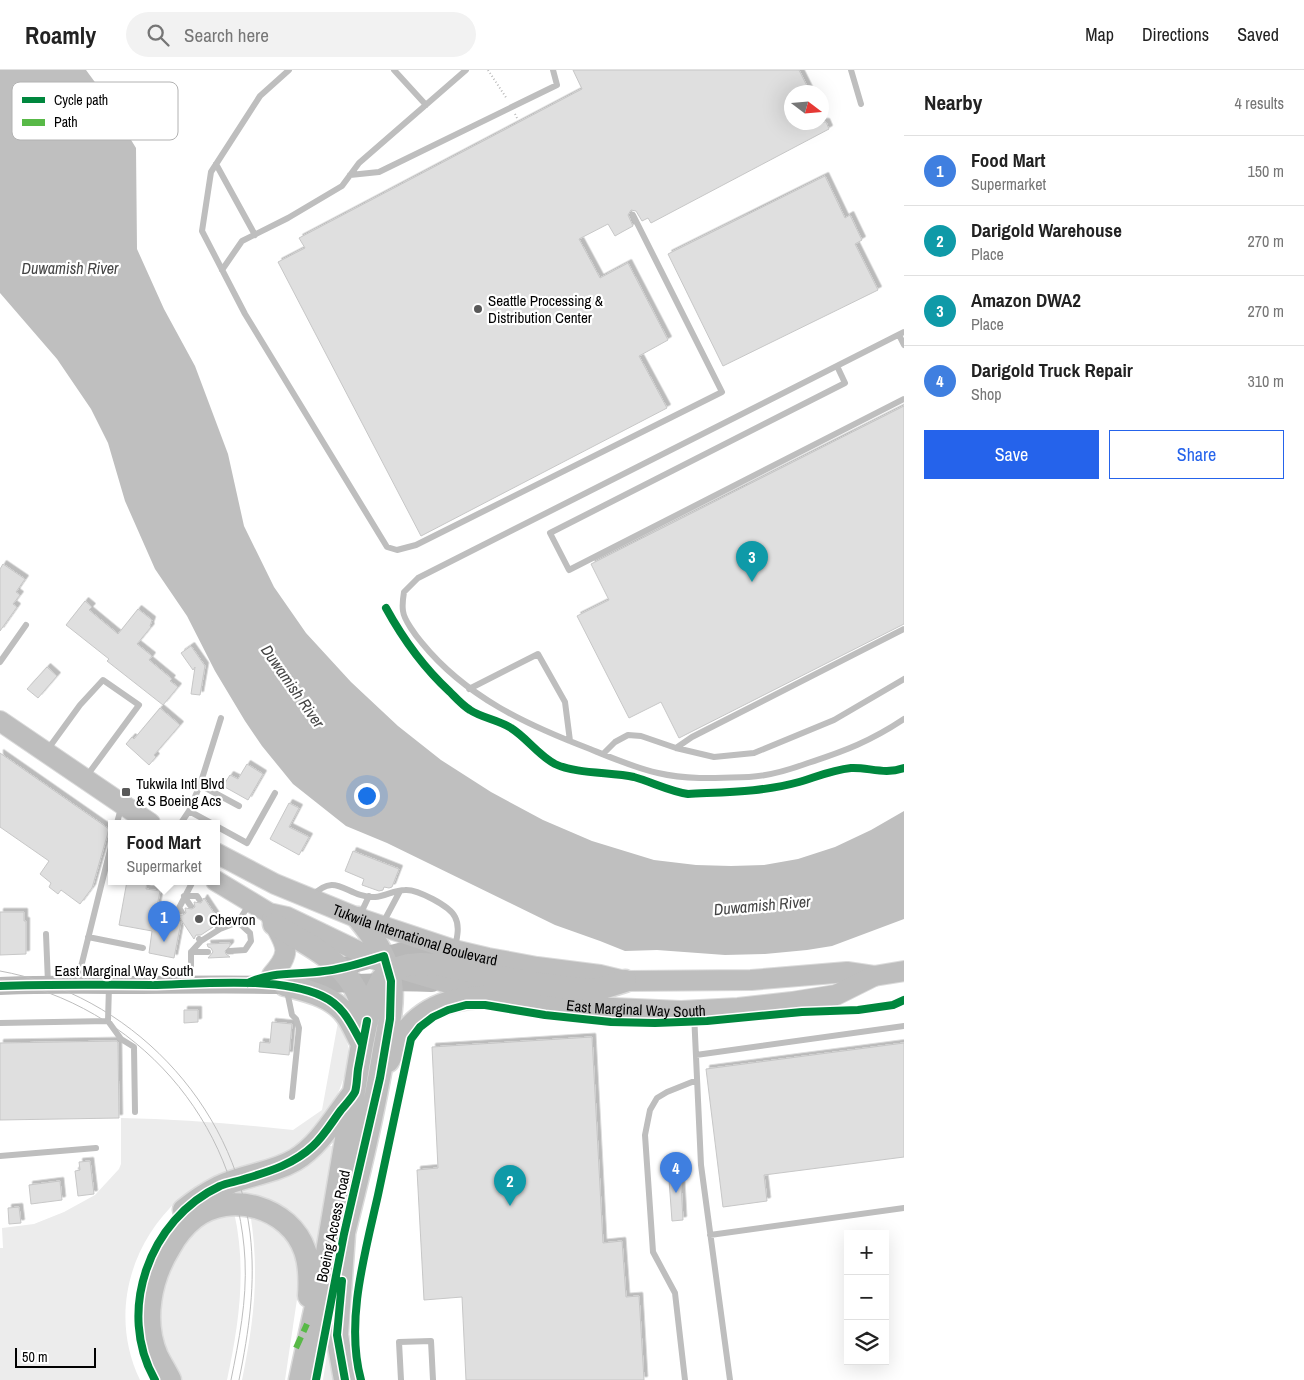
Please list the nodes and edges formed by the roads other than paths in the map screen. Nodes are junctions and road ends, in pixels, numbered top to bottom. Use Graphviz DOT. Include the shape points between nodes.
graph roads {
  1 [pos="289,70"];
  2 [pos="394,70"];
  3 [pos="466,70"];
  4 [pos="553,70"];
  5 [pos="851,70"];
  6 [pos="861,104"];
  7 [pos="426,105"];
  8 [pos="216,164"];
  9 [pos="350,175"];
  10 [pos="633,216"];
  11 [pos="255,235"];
  12 [pos="222,270"];
  13 [pos="901,333"];
  14 [pos="904,345"];
  15 [pos="837,366"];
  16 [pos="904,399"];
  17 [pos="26,625"];
  18 [pos="904,629"];
  19 [pos="0,662"];
  20 [pos="904,679"];
  21 [pos="469,689"];
  22 [pos="220,718"];
  23 [pos="904,719"];
  24 [pos="0,721"];
  25 [pos="570,741"];
  26 [pos="676,748"];
  27 [pos="45,752"];
  28 [pos="603,754"];
  29 [pos="85,779"];
  30 [pos="200,785"];
  31 [pos="275,794"];
  32 [pos="239,806"];
  33 [pos="189,811"];
  34 [pos="120,814"];
  35 [pos="140,820"];
  36 [pos="183,820"];
  37 [pos="206,820"];
  38 [pos="220,828"];
  39 [pos="220,856"];
  40 [pos="108,861"];
  41 [pos="220,883"];
  42 [pos="191,885"];
  43 [pos="400,891"];
  44 [pos="184,896"];
  45 [pos="369,896"];
  46 [pos="199,899"];
  47 [pos="309,899"];
  48 [pos="250,902"];
  49 [pos="190,905"];
  50 [pos="181,911"];
  51 [pos="358,918"];
  52 [pos="272,919"];
  53 [pos="238,922"];
  54 [pos="382,926"];
  55 [pos="46,934"];
  56 [pos="88,937"];
  57 [pos="143,948"];
  58 [pos="454,950"];
  59 [pos="230,951"];
  60 [pos="191,952"];
  61 [pos="208,952"];
  62 [pos="386,969"];
  63 [pos="904,971"];
  64 [pos="346,976"];
  65 [pos="874,976"];
  66 [pos="278,980"];
  67 [pos="625,980"];
  68 [pos="48,984"];
  69 [pos="76,984"];
  70 [pos="191,984"];
  71 [pos="109,985"];
  72 [pos="0,986"];
  73 [pos="526,997"];
  74 [pos="694,1010"];
  75 [pos="108,1021"];
  76 [pos="367,1021"];
  77 [pos="0,1023"];
  78 [pos="904,1026"];
  79 [pos="362,1044"];
  80 [pos="696,1055"];
  81 [pos="380,1078"];
  82 [pos="697,1080"];
  83 [pos="355,1092"];
  84 [pos="292,1097"];
  85 [pos="136,1112"];
  86 [pos="96,1148"];
  87 [pos="0,1156"];
  88 [pos="904,1208"];
  89 [pos="344,1234"];
  90 [pos="710,1235"];
  91 [pos="306,1378"];
  92 [pos="155,1380"];
  93 [pos="170,1380"];
  94 [pos="345,1380"];
  95 [pos="401,1380"];
  96 [pos="433,1380"];
  97 [pos="685,1380"];
  98 [pos="730,1380"];
  1 -- 8 [label="lane" via="260,96"];
  2 -- 7 [label="lane"];
  3 -- 7 [label="lane"];
  4 -- 9 [label="lane" via="557,84 379,172"];
  5 -- 6 [label="lane"];
  7 -- 9 [label="lane" via="359,163"];
  8 -- 11 [label="lane"];
  8 -- 12 [label="lane" via="211,172 202,230"];
  9 -- 11 [label="lane" via="342,186"];
  10 -- 12 [label="lane" via="722,392 416,545 397,550 386,548"];
  11 -- 12 [label="lane" via="242,241"];
  13 -- 14 [label="lane"];
  13 -- 15 [label="lane"];
  15 -- 16 [label="lane" via="845,383 550,533 569,570"];
  15 -- 21 [label="lane" via="418,578 404,592 403,613 415,635 436,660"];
  17 -- 19 [label="lane"];
  18 -- 26 [label="lane"];
  20 -- 26 [label="lane" via="834,720 754,753 714,757"];
  21 -- 25 [label="lane" via="540,730"];
  21 -- 25 [label="lane" via="538,654 565,702"];
  22 -- 30 [label="lane"];
  23 -- 28 [label="lane" via="883,734 848,751 784,771 751,777 683,777 658,773"];
  24 -- 27 [label="main road"];
  25 -- 28 [label="lane"];
  26 -- 28 [label="lane" via="628,735 614,742"];
  27 -- 29 [label="main road"];
  27 -- 29 [label="lane" via="102,680 139,705"];
  29 -- 34 [label="main road"];
  30 -- 32 [label="lane"];
  30 -- 33 [label="lane"];
  31 -- 38 [label="lane" via="247,843"];
  33 -- 36 [label="lane"];
  33 -- 37 [label="lane"];
  34 -- 35 [label="main road"];
  39 -- 47 [label="main road, Tukwila International Boulevard"];
  40 -- 56 [label="lane"];
  41 -- 48 [label="main road, Tukwila International Boulevard"];
  42 -- 44 [label="lane"];
  43 -- 45 [label="lane"];
  43 -- 54 [label="lane"];
  43 -- 58 [label="lane" via="429,897 455,916 458,929"];
  44 -- 46 [label="lane" via="197,896"];
  44 -- 49 [label="lane"];
  44 -- 50 [label="lane" via="179,908"];
  45 -- 47 [label="lane" via="327,884"];
  45 -- 51 [label="lane"];
  47 -- 51 [label="main road, Tukwila International Boulevard"];
  48 -- 52 [label="main road, Tukwila International Boulevard"];
  48 -- 53 [label="lane"];
  51 -- 54 [label="main road, Tukwila International Boulevard"];
  51 -- 62 [label="highway" via="378,944"];
  52 -- 62 [label="main road, Tukwila International Boulevard" via="287,917"];
  52 -- 64 [label="highway" via="329,959"];
  52 -- 66 [label="main road" via="284,940 285,951"];
  53 -- 59 [label="lane" via="250,933 251,941 245,950"];
  53 -- 60 [label="lane" via="219,928 200,940"];
  54 -- 58 [label="main road, Tukwila International Boulevard"];
  55 -- 68 [label="lane"];
  56 -- 57 [label="lane"];
  56 -- 69 [label="lane"];
  58 -- 62 [label="street" via="414,949"];
  58 -- 67 [label="main road, Tukwila International Boulevard"];
  60 -- 61 [label="lane"];
  60 -- 70 [label="lane"];
  62 -- 64 [label="street, East Marginal Way South"];
  62 -- 64 [label="street"];
  62 -- 67 [label="highway" via="434,965 532,983 596,990"];
  62 -- 73 [label="main road, East Marginal Way South"];
  62 -- 76 [label="highway, Boeing Access Road" via="371,1001"];
  62 -- 81 [label="highway" via="392,1006"];
  63 -- 65 [label="main road, East Marginal Way South"];
  64 -- 66 [label="street, East Marginal Way South"];
  64 -- 76 [label="highway" via="361,1001"];
  65 -- 67 [label="main road, East Marginal Way South" via="847,972 751,980"];
  65 -- 74 [label="main road, East Marginal Way South" via="836,995"];
  66 -- 70 [label="street, East Marginal Way South" via="248,984"];
  66 -- 79 [label="highway" via="338,1005"];
  66 -- 84 [label="lane" via="299,1028"];
  68 -- 69 [label="street, East Marginal Way South"];
  68 -- 72 [label="street, East Marginal Way South"];
  69 -- 71 [label="street, East Marginal Way South"];
  70 -- 71 [label="street, East Marginal Way South"];
  71 -- 75 [label="lane"];
  73 -- 74 [label="main road, East Marginal Way South" via="589,1007"];
  73 -- 81 [label="highway" via="478,996 456,999 433,1009 401,1038"];
  74 -- 80 [label="lane"];
  75 -- 77 [label="lane"];
  75 -- 85 [label="lane" via="121,1038 134,1047"];
  76 -- 79 [label="highway, Boeing Access Road"];
  78 -- 80 [label="lane"];
  79 -- 83 [label="highway, Boeing Access Road"];
  80 -- 82 [label="lane"];
  81 -- 89 [label="highway, Boeing Access Road"];
  82 -- 90 [label="lane" via="701,1165"];
  82 -- 97 [label="lane" via="656,1098 645,1135 652,1252 675,1293"];
  83 -- 91 [label="highway, Boeing Access Road"];
  83 -- 92 [label="highway" via="325,1133 306,1152 280,1167 220,1186 199,1198 181,1213 163,1236 146,1269 138,1301 144,1355"];
  86 -- 87 [label="lane"];
  88 -- 90 [label="lane"];
  89 -- 91 [label="highway, Boeing Access Road"];
  89 -- 94 [label="highway" via="337,1335"];
  90 -- 98 [label="lane"];
  91 -- 93 [label="highway" via="310,1284 304,1250 298,1237 273,1214 258,1207 235,1204 213,1208 194,1217 178,1234 163,1258 154,1281 149,1309 151,1331 157,1355"];
  95 -- 96 [label="lane" via="399,1342 431,1340"];
}
